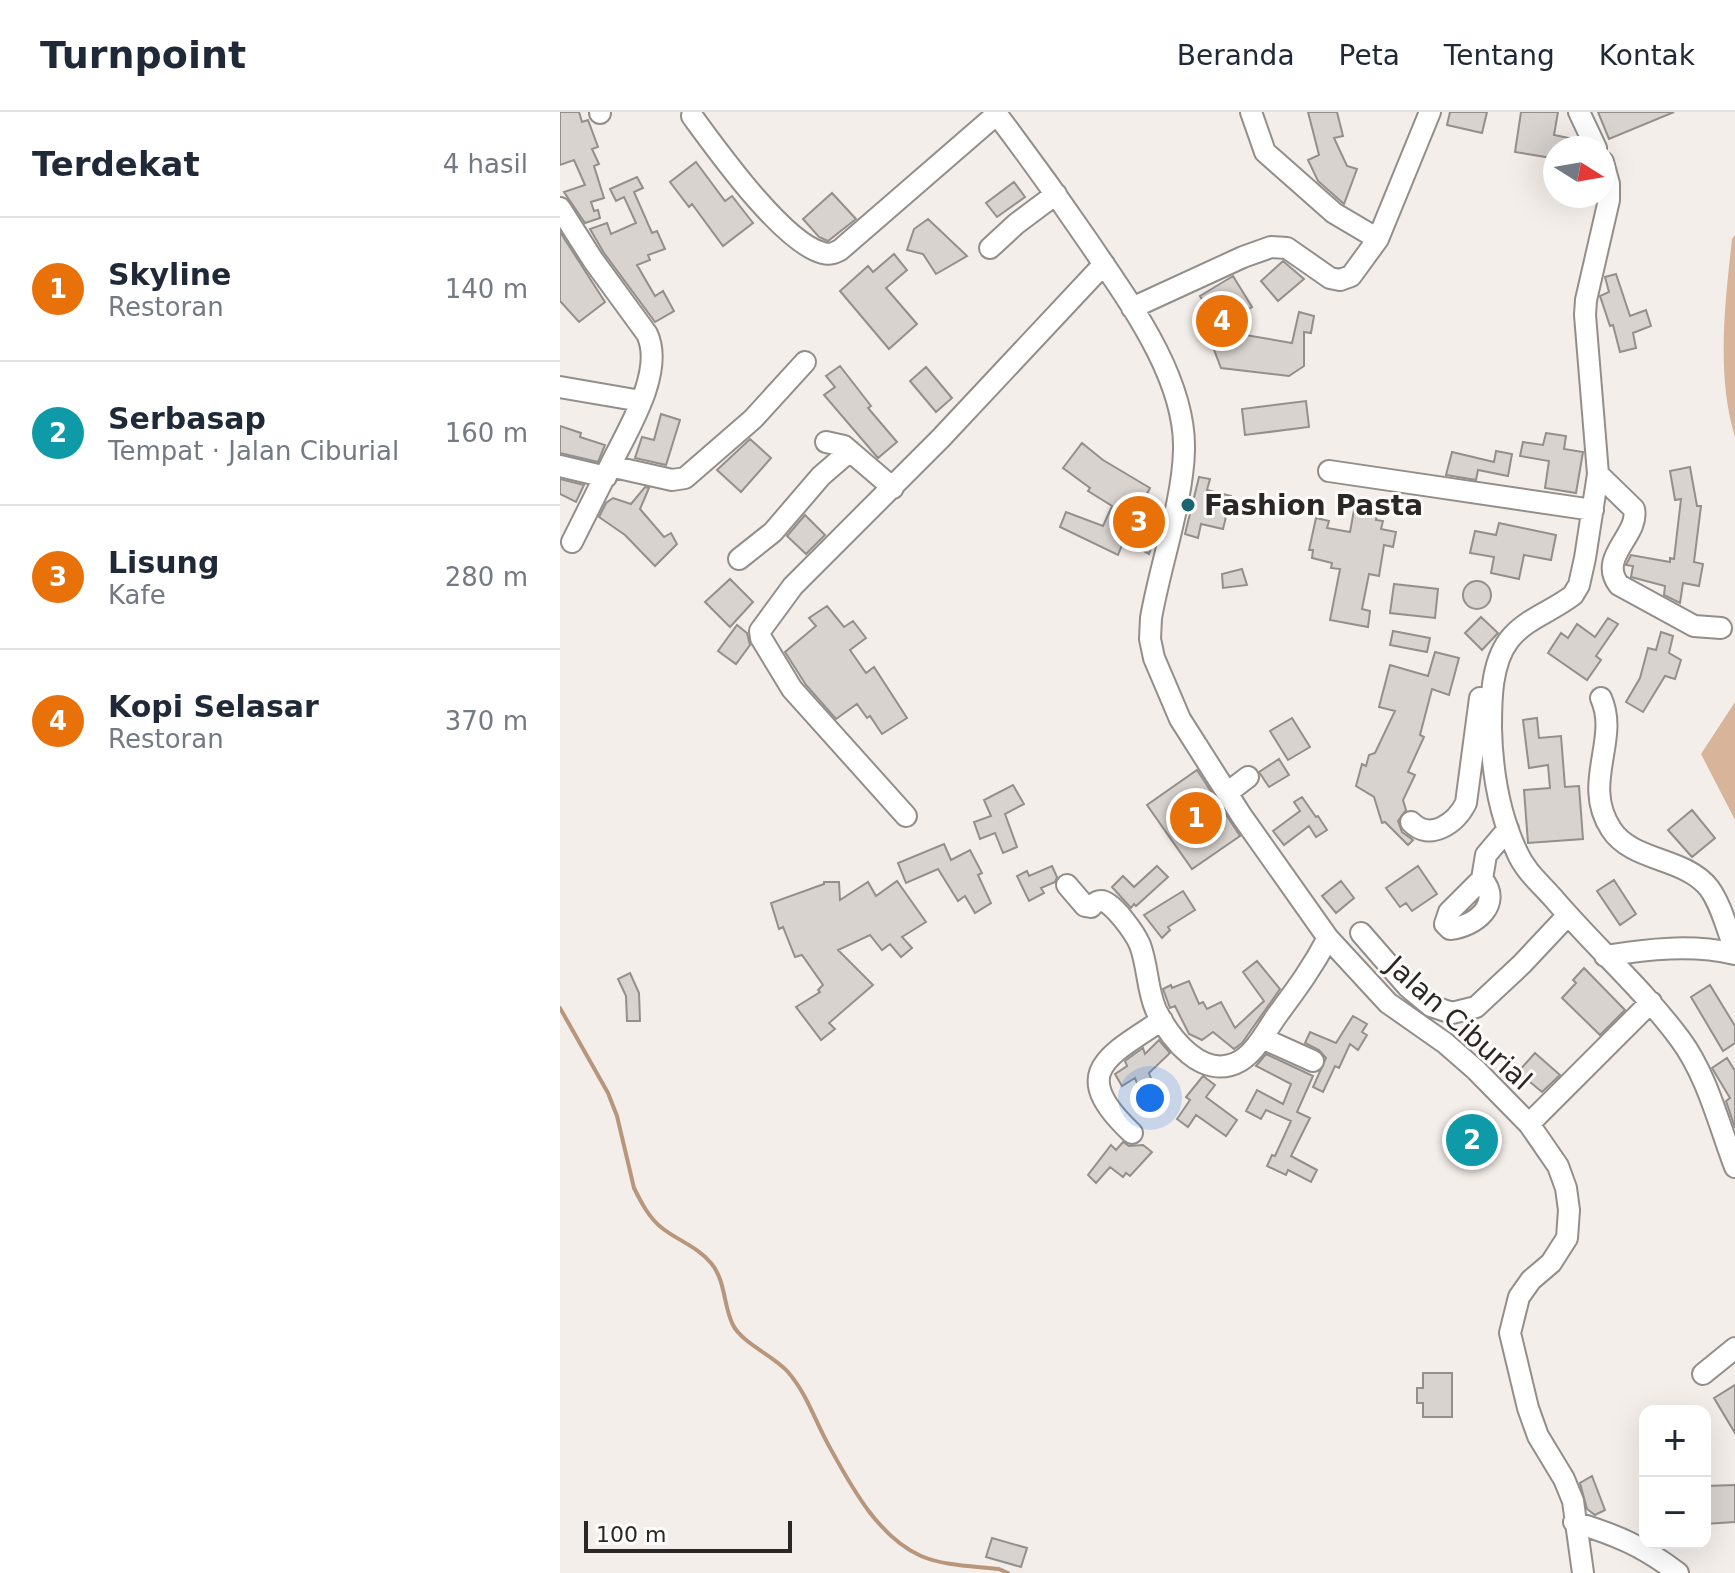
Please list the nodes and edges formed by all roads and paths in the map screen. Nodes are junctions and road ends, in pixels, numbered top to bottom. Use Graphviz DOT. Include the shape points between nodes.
graph roads {
  1 [pos="1251,112"];
  2 [pos="1430,112"];
  3 [pos="1579,112"];
  4 [pos="996,113"];
  5 [pos="692,116"];
  6 [pos="1590,136"];
  7 [pos="1056,194"];
  8 [pos="560,208"];
  9 [pos="1607,208"];
  10 [pos="1378,239"];
  11 [pos="990,248"];
  12 [pos="1104,264"];
  13 [pos="1132,308"];
  14 [pos="805,362"];
  15 [pos="560,387"];
  16 [pos="641,401"];
  17 [pos="826,442"];
  18 [pos="850,451"];
  19 [pos="560,466"];
  20 [pos="1329,471"];
  21 [pos="608,472"];
  22 [pos="1598,474"];
  23 [pos="893,488"];
  24 [pos="1593,510"];
  25 [pos="572,542"];
  26 [pos="739,559"];
  27 [pos="1721,628"];
  28 [pos="1601,698"];
  29 [pos="1491,702"];
  30 [pos="1248,777"];
  31 [pos="1227,793"];
  32 [pos="906,816"];
  33 [pos="1411,822"];
  34 [pos="1508,829"];
  35 [pos="1482,879"];
  36 [pos="1067,885"];
  37 [pos="1568,915"];
  38 [pos="1361,933"];
  39 [pos="1328,938"];
  40 [pos="1735,952"];
  41 [pos="1605,956"];
  42 [pos="1651,1002"];
  43 [pos="1162,1020"];
  44 [pos="1262,1038"];
  45 [pos="1313,1061"];
  46 [pos="1529,1124"];
  47 [pos="1132,1133"];
  48 [pos="1735,1167"];
  49 [pos="1735,1348"];
  50 [pos="1703,1374"];
  51 [pos="1574,1522"];
  52 [pos="1583,1573"];
  53 [pos="1678,1573"];
  1 -- 10 [label="street" via="1265,152 1334,213"];
  2 -- 10 [label="street"];
  3 -- 6 [label="street"];
  4 -- 5 [label="street" via="831,254 820,253 791,233 733,173"];
  4 -- 7 [label="street, Jalan Ciburial"];
  7 -- 11 [label="street"];
  7 -- 12 [label="street, Jalan Ciburial"];
  8 -- 16 [label="street" via="652,345 652,368"];
  9 -- 22 [label="street" via="1585,315"];
  10 -- 13 [label="street" via="1357,270 1340,280 1287,248 1271,247"];
  12 -- 13 [label="street, Jalan Ciburial"];
  12 -- 23 [label="street"];
  13 -- 31 [label="street, Jalan Ciburial" via="1175,393 1185,449 1150,639 1180,719"];
  14 -- 21 [label="street" via="753,419 685,478"];
  15 -- 16 [label="street"];
  16 -- 21 [label="street"];
  17 -- 18 [label="street"];
  18 -- 23 [label="street"];
  18 -- 26 [label="street" via="773,532"];
  19 -- 21 [label="street"];
  20 -- 24 [label="street"];
  21 -- 25 [label="street"];
  22 -- 24 [label="street"];
  22 -- 27 [label="street" via="1634,509 1635,521 1616,550 1613,573 1619,585 1694,626"];
  23 -- 32 [label="street" via="793,586 760,631 792,689"];
  24 -- 29 [label="street" via="1579,585 1573,595 1507,642"];
  28 -- 40 [label="street" via="1608,713 1598,775 1603,816 1625,844 1707,886"];
  29 -- 33 [label="street" via="1480,696 1461,814 1435,831 1417,829"];
  29 -- 34 [label="street" via="1496,782"];
  30 -- 31 [label="street"];
  31 -- 39 [label="street, Jalan Ciburial"];
  34 -- 35 [label="street" via="1486,855"];
  34 -- 37 [label="street" via="1524,866"];
  36 -- 43 [label="street" via="1085,906 1109,903 1127,924 1140,944"];
  37 -- 38 [label="street" via="1476,1007 1452,1013 1431,1006 1408,987"];
  37 -- 41 [label="street"];
  39 -- 44 [label="street"];
  39 -- 46 [label="street, Jalan Ciburial" via="1388,1003 1466,1061"];
  40 -- 41 [label="street" via="1654,948"];
  41 -- 42 [label="street"];
  42 -- 46 [label="street"];
  42 -- 48 [label="street" via="1694,1062"];
  43 -- 44 [label="street" via="1188,1054 1209,1064 1240,1061"];
  43 -- 47 [label="street" via="1108,1058 1099,1074 1100,1092"];
  44 -- 45 [label="street"];
  46 -- 51 [label="street, Jalan Ciburial" via="1558,1166 1569,1224 1562,1248 1519,1297 1510,1333 1528,1408 1573,1501"];
  49 -- 50 [label="street"];
  51 -- 52 [label="street, Jalan Ciburial"];
  51 -- 53 [label="street" via="1620,1536"];
}
